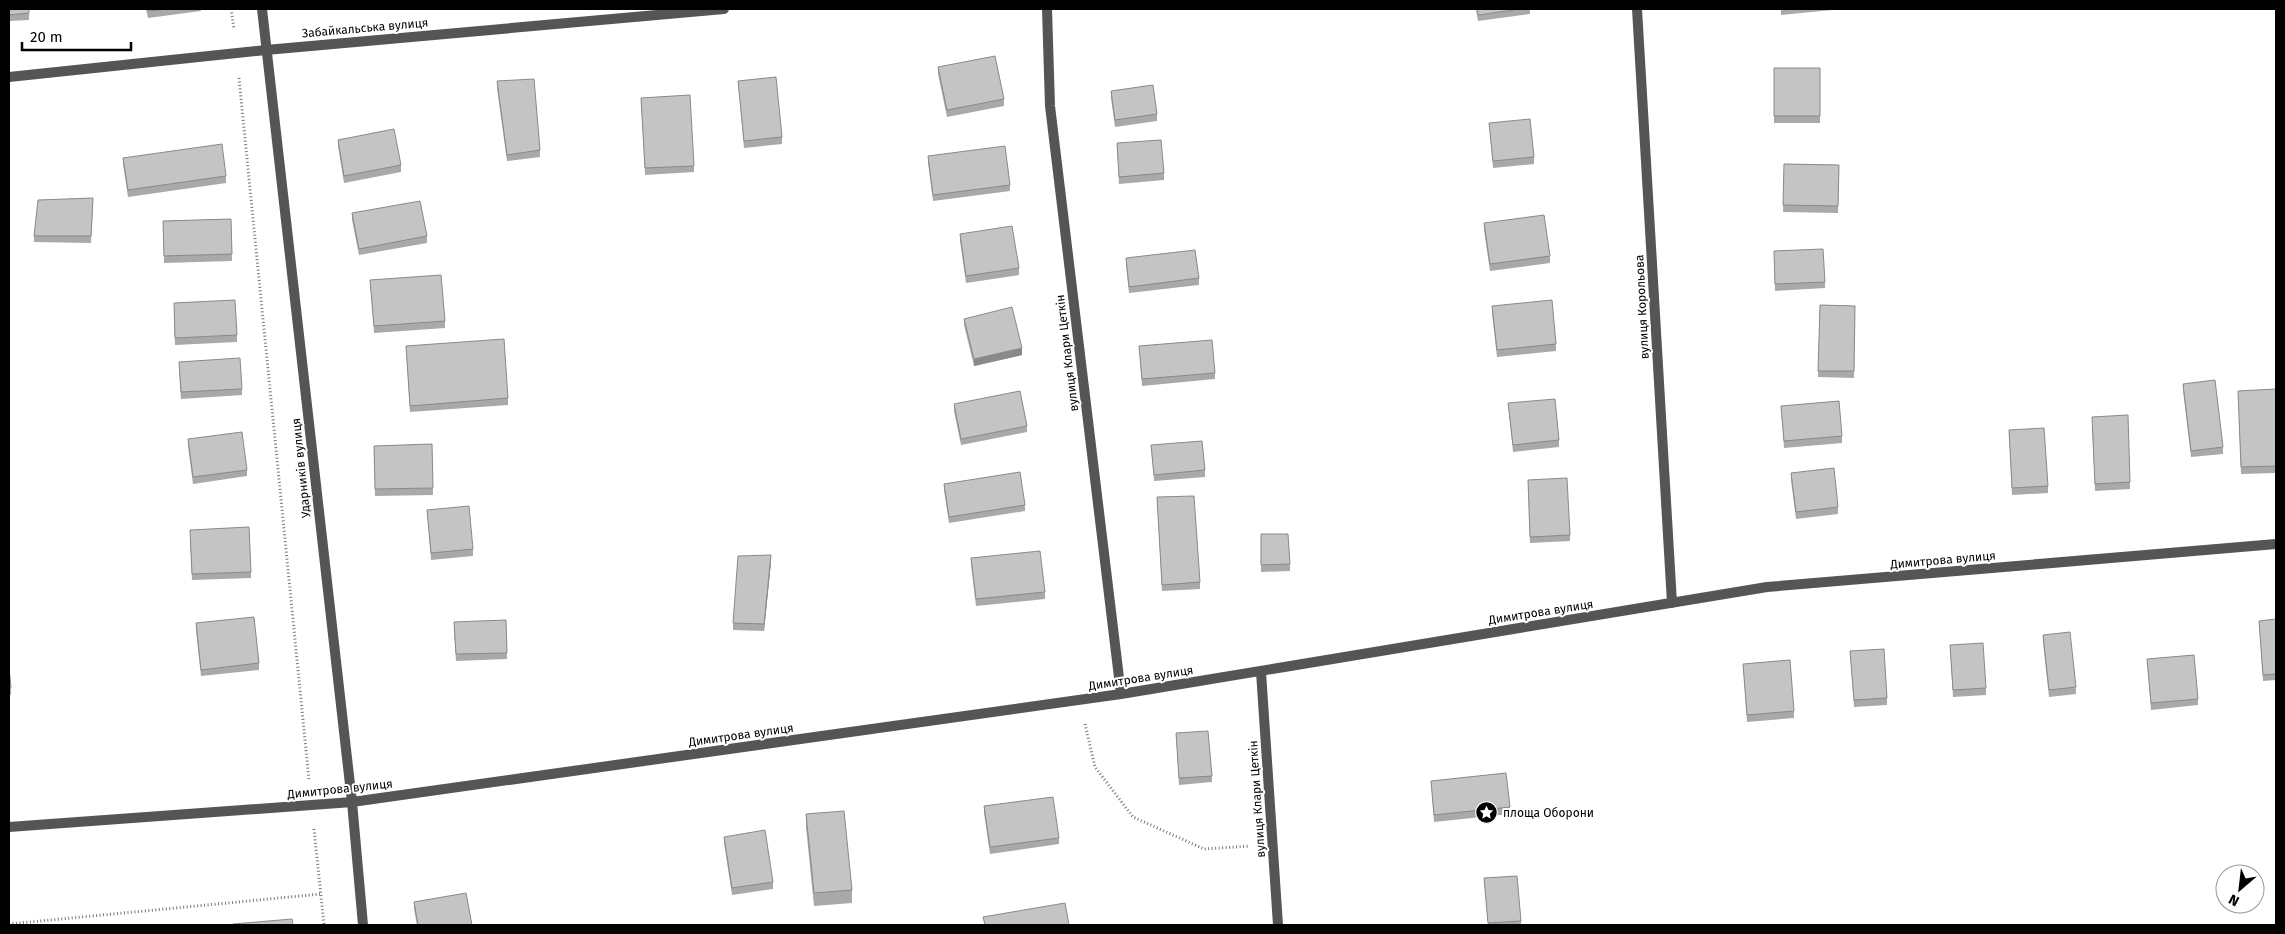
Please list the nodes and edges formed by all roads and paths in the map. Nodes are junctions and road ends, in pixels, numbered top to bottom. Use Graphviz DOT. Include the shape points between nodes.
graph roads {
  1 [pos="262,9"];
  2 [pos="724,9"];
  3 [pos="1047,9"];
  4 [pos="1637,9"];
  5 [pos="266,50"];
  6 [pos="236,53"];
  7 [pos="9,77"];
  8 [pos="2276,544"];
  9 [pos="1672,603"];
  10 [pos="1261,672"];
  11 [pos="1121,694"];
  12 [pos="1080,700"];
  13 [pos="352,802"];
  14 [pos="311,805"];
  15 [pos="9,827"];
  16 [pos="1273,844"];
  17 [pos="321,894"];
  18 [pos="9,924"];
  19 [pos="324,925"];
  20 [pos="363,925"];
  21 [pos="1278,925"];
  1 -- 5 [label="street, Ударників вулиця"];
  2 -- 5 [label="street, Забайкальська вулиця"];
  3 -- 11 [label="street, вулиця Клари Цеткін" via="1050,106"];
  4 -- 9 [label="street, вулиця Корольова"];
  5 -- 6 [label="street, Забайкальська вулиця"];
  5 -- 13 [label="street, Ударників вулиця"];
  6 -- 7 [label="street, Забайкальська вулиця"];
  6 -- 14 [label="path"];
  8 -- 9 [label="street, Димитрова вулиця" via="1766,587"];
  9 -- 10 [label="street, Димитрова вулиця"];
  10 -- 11 [label="street, Димитрова вулиця"];
  10 -- 16 [label="street, вулиця Клари Цеткін"];
  11 -- 12 [label="street, Димитрова вулиця"];
  12 -- 13 [label="street, Димитрова вулиця"];
  12 -- 16 [label="path" via="1095,767 1133,817 1204,849"];
  13 -- 14 [label="street, Димитрова вулиця"];
  13 -- 20 [label="street, Ударників вулиця"];
  14 -- 15 [label="street, Димитрова вулиця"];
  14 -- 17 [label="path"];
  16 -- 21 [label="street, вулиця Клари Цеткін"];
  17 -- 18 [label="path"];
  17 -- 19 [label="path"];
}
